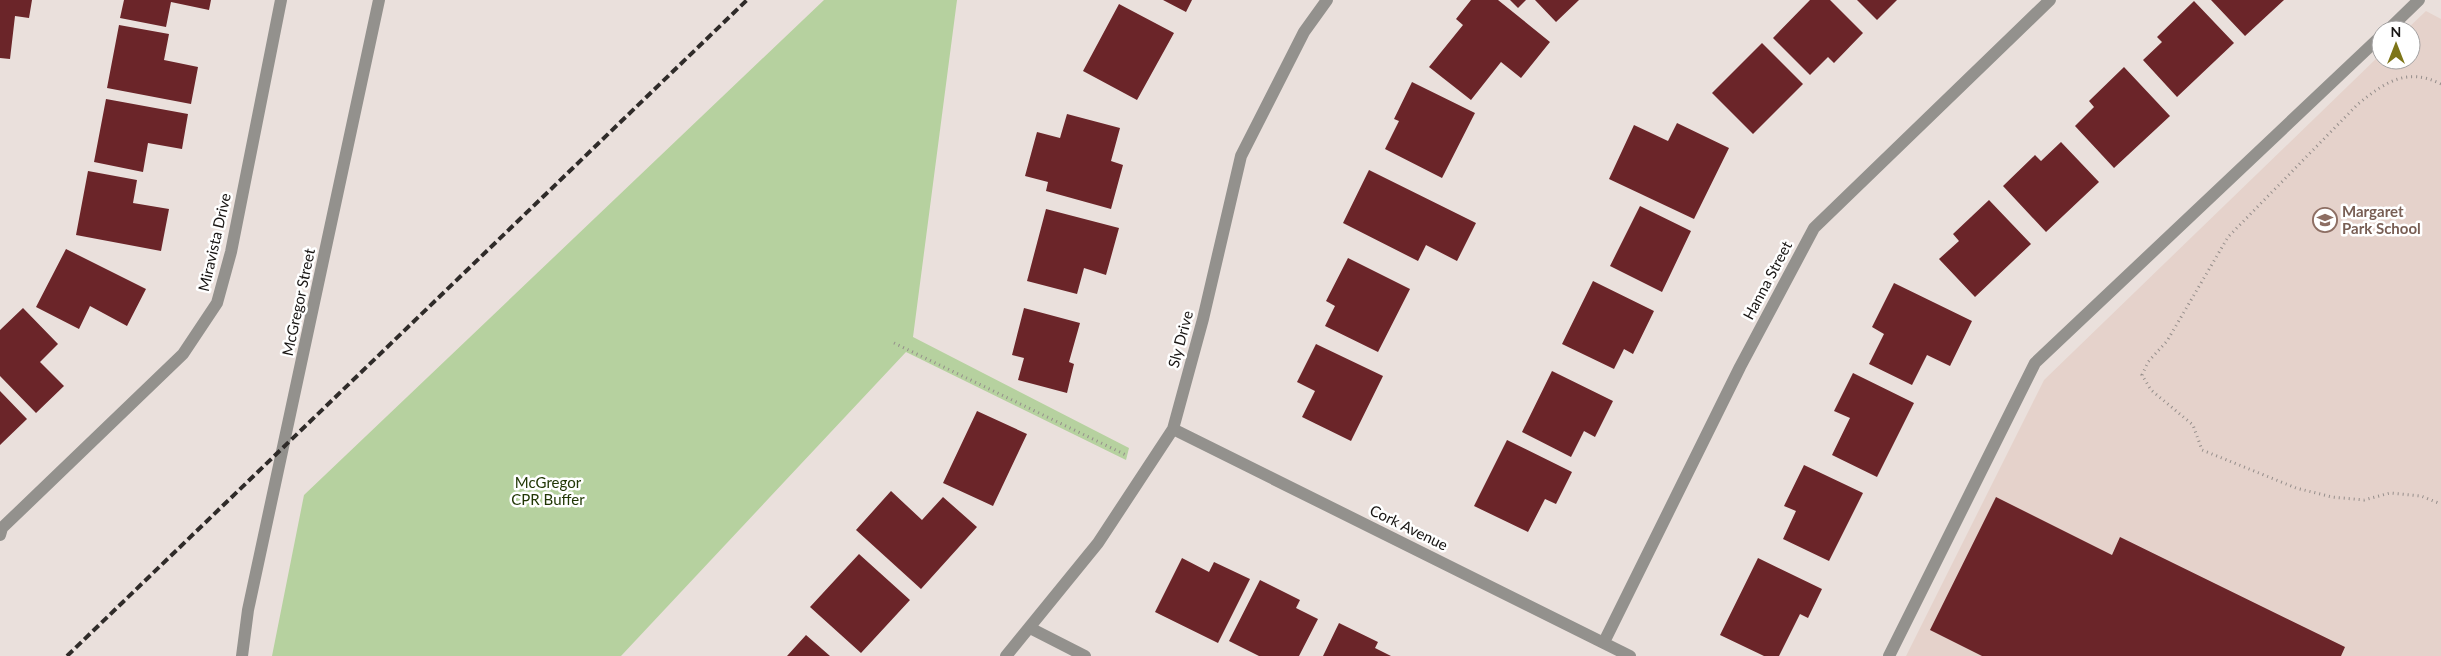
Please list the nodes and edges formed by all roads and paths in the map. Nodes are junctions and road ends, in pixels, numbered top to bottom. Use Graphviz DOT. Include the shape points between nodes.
graph roads {
  1 [pos="280,0"];
  2 [pos="379,0"];
  3 [pos="1327,0"];
  4 [pos="2050,0"];
  5 [pos="2419,0"];
  6 [pos="2398,20"];
  7 [pos="2371,45"];
  8 [pos="2441,84"];
  9 [pos="894,343"];
  10 [pos="1173,429"];
  11 [pos="1148,466"];
  12 [pos="2441,504"];
  13 [pos="1,530"];
  14 [pos="248,610"];
  15 [pos="1030,628"];
  16 [pos="1604,642"];
  17 [pos="233,656"];
  18 [pos="242,656"];
  19 [pos="1006,656"];
  20 [pos="1085,656"];
  21 [pos="1630,656"];
  22 [pos="1889,656"];
  1 -- 13 [label="street, Miravista Drive" via="231,252 217,303 183,354"];
  2 -- 14 [label="street, McGregor Street"];
  3 -- 10 [label="street, Sly Drive" via="1304,32 1241,156 1203,319"];
  4 -- 16 [label="street, Hanna Street" via="1814,228 1740,367"];
  5 -- 6 [label="street"];
  7 -- 22 [label="street" via="2035,363"];
  8 -- 12 [label="path" via="2428,78 2407,76 2379,87 2358,104 2228,236 2167,341 2142,374 2152,390 2193,425 2202,450 2236,465 2296,488 2332,497 2364,500 2390,494 2421,496"];
  9 -- 11 [label="path"];
  10 -- 11 [label="street, Sly Drive"];
  10 -- 16 [label="street, Cork Avenue"];
  11 -- 15 [label="street, Sly Drive" via="1098,543"];
  14 -- 17 [label="street, McGregor Street"];
  14 -- 18 [label="street, McGregor Street"];
  15 -- 19 [label="street, Sly Drive"];
  15 -- 20 [label="street"];
  16 -- 21 [label="street, Cork Avenue"];
}
